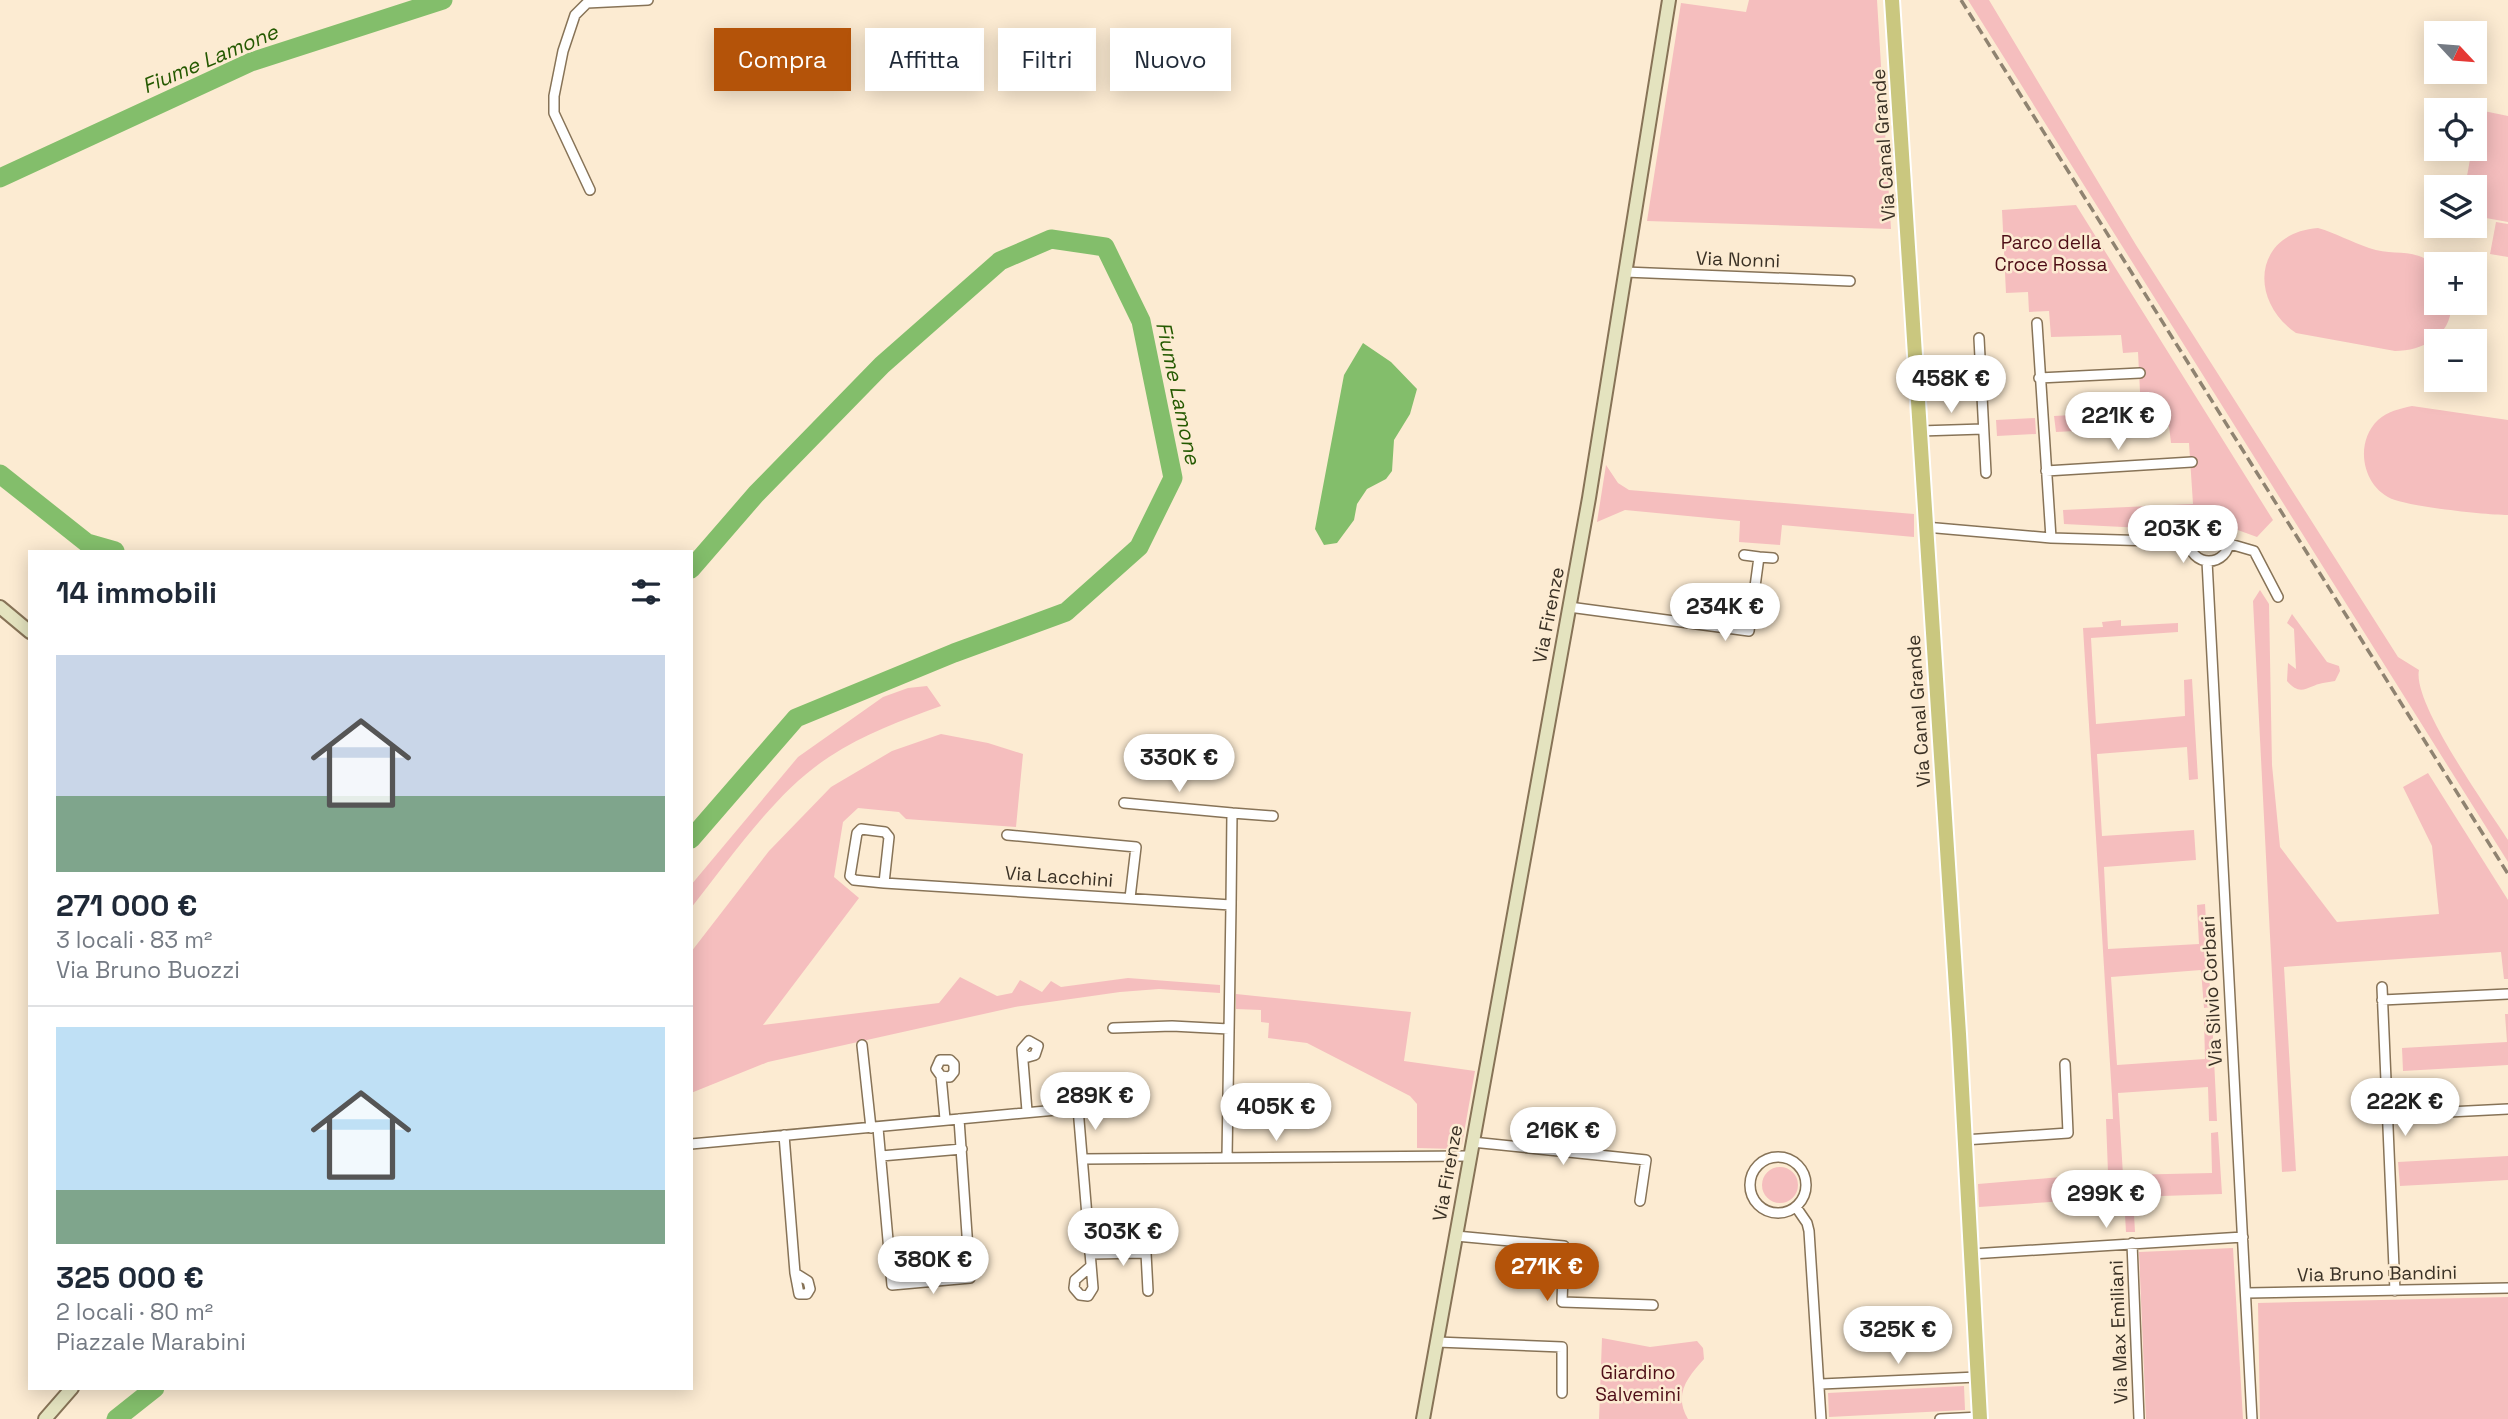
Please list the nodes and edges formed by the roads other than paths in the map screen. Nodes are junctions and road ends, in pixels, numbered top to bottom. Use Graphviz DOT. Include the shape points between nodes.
graph roads {
  1 [pos="649,0"];
  2 [pos="1669,0"];
  3 [pos="1892,0"];
  4 [pos="590,190"];
  5 [pos="1625,272"];
  6 [pos="1850,281"];
  7 [pos="2037,323"];
  8 [pos="1979,338"];
  9 [pos="2140,373"];
  10 [pos="2039,378"];
  11 [pos="1983,429"];
  12 [pos="1920,431"];
  13 [pos="2192,462"];
  14 [pos="2046,471"];
  15 [pos="1986,473"];
  16 [pos="1925,527"];
  17 [pos="2051,538"];
  18 [pos="2189,542"];
  19 [pos="2230,544"];
  20 [pos="1744,555"];
  21 [pos="1759,557"];
  22 [pos="1773,558"];
  23 [pos="2207,561"];
  24 [pos="2278,597"];
  25 [pos="0,607"];
  26 [pos="1569,607"];
  27 [pos="28,630"];
  28 [pos="1124,803"];
  29 [pos="1232,813"];
  30 [pos="1273,817"];
  31 [pos="1007,835"];
  32 [pos="884,883"];
  33 [pos="1130,898"];
  34 [pos="1231,905"];
  35 [pos="2382,987"];
  36 [pos="2508,994"];
  37 [pos="2382,1000"];
  38 [pos="1113,1028"];
  39 [pos="1229,1029"];
  40 [pos="862,1045"];
  41 [pos="1023,1053"];
  42 [pos="2065,1064"];
  43 [pos="940,1076"];
  44 [pos="2508,1109"];
  45 [pos="1027,1111"];
  46 [pos="2389,1115"];
  47 [pos="945,1119"];
  48 [pos="959,1119"];
  49 [pos="875,1128"];
  50 [pos="784,1135"];
  51 [pos="693,1137"];
  52 [pos="1964,1140"];
  53 [pos="1472,1142"];
  54 [pos="706,1143"];
  55 [pos="693,1144"];
  56 [pos="962,1149"];
  57 [pos="881,1156"];
  58 [pos="1470,1156"];
  59 [pos="1227,1158"];
  60 [pos="1083,1159"];
  61 [pos="1640,1201"];
  62 [pos="1796,1207"];
  63 [pos="1456,1236"];
  64 [pos="2243,1237"];
  65 [pos="2132,1243"];
  66 [pos="1090,1254"];
  67 [pos="1971,1254"];
  68 [pos="1091,1266"];
  69 [pos="795,1273"];
  70 [pos="2508,1288"];
  71 [pos="1148,1291"];
  72 [pos="2395,1291"];
  73 [pos="2248,1293"];
  74 [pos="1653,1305"];
  75 [pos="1437,1342"];
  76 [pos="1977,1377"];
  77 [pos="1821,1384"];
  78 [pos="70,1390"];
  79 [pos="1562,1393"];
  80 [pos="1980,1418"];
  81 [pos="45,1419"];
  82 [pos="1423,1419"];
  83 [pos="1821,1419"];
  84 [pos="1940,1419"];
  85 [pos="2139,1419"];
  86 [pos="2252,1419"];
  1 -- 4 [label="street" via="587,3 575,15 554,96 554,113"];
  2 -- 5 [label="street, Via Firenze"];
  3 -- 12 [label="main road, Via Canal Grande"];
  5 -- 6 [label="street, Via Nonni"];
  5 -- 26 [label="street, Via Firenze"];
  7 -- 10 [label="street"];
  8 -- 11 [label="street"];
  9 -- 10 [label="street"];
  10 -- 14 [label="street"];
  11 -- 12 [label="street"];
  11 -- 15 [label="street"];
  12 -- 16 [label="main road, Via Canal Grande"];
  13 -- 14 [label="street"];
  14 -- 17 [label="street"];
  16 -- 17 [label="street"];
  16 -- 52 [label="main road, Via Canal Grande"];
  17 -- 18 [label="street"];
  18 -- 19 [label="street" via="2196,526 2213,521 2228,531"];
  18 -- 23 [label="street" via="2193,553"];
  19 -- 23 [label="street" via="2219,559"];
  19 -- 24 [label="street" via="2254,551"];
  20 -- 21 [label="street"];
  21 -- 22 [label="street"];
  21 -- 26 [label="street" via="1749,631"];
  23 -- 64 [label="street, Via Silvio Corbari"];
  25 -- 27 [label="street"];
  26 -- 53 [label="street, Via Firenze"];
  28 -- 29 [label="street"];
  29 -- 30 [label="street"];
  29 -- 34 [label="street"];
  31 -- 33 [label="street" via="1136,847"];
  32 -- 32 [label="street, Via Lacchini" via="850,876 861,830 885,832 889,837"];
  32 -- 33 [label="street, Via Lacchini"];
  33 -- 34 [label="street, Via Lacchini"];
  34 -- 39 [label="street"];
  35 -- 37 [label="street"];
  36 -- 37 [label="street"];
  37 -- 46 [label="street"];
  38 -- 39 [label="street"];
  39 -- 59 [label="street"];
  40 -- 49 [label="street"];
  41 -- 45 [label="street"];
  42 -- 52 [label="street" via="2068,1133"];
  43 -- 47 [label="street"];
  44 -- 46 [label="street"];
  45 -- 48 [label="street"];
  45 -- 60 [label="street" via="1078,1108"];
  46 -- 72 [label="street"];
  47 -- 48 [label="street"];
  47 -- 49 [label="street"];
  48 -- 56 [label="street"];
  49 -- 50 [label="street"];
  49 -- 57 [label="street"];
  50 -- 54 [label="street"];
  50 -- 69 [label="street"];
  51 -- 54 [label="street"];
  52 -- 67 [label="main road, Via Canal Grande"];
  53 -- 58 [label="street, Via Firenze"];
  53 -- 61 [label="street" via="1646,1160"];
  54 -- 55 [label="street"];
  56 -- 57 [label="street"];
  56 -- 57 [label="street" via="970,1278 905,1284 892,1285"];
  58 -- 59 [label="street"];
  58 -- 63 [label="street, Via Firenze"];
  59 -- 60 [label="street"];
  60 -- 66 [label="street"];
  62 -- 62 [label="street" via="1806,1181 1797,1164 1779,1156 1761,1162 1749,1186 1755,1203 1779,1213"];
  62 -- 77 [label="street" via="1809,1231"];
  63 -- 74 [label="street, Via Firenze" via="1564,1246 1562,1303"];
  63 -- 75 [label="street, Via Firenze"];
  64 -- 65 [label="street, Via Max Emiliani"];
  64 -- 73 [label="street, Via Silvio Corbari"];
  65 -- 67 [label="street, Via Max Emiliani"];
  65 -- 85 [label="street, Via Max Emiliani"];
  66 -- 68 [label="street"];
  66 -- 71 [label="street" via="1146,1253"];
  67 -- 76 [label="main road, Via Canal Grande"];
  70 -- 72 [label="street, Via Bruno Bandini"];
  72 -- 73 [label="street, Via Bruno Bandini"];
  73 -- 86 [label="street, Via Silvio Corbari"];
  75 -- 79 [label="street" via="1562,1347"];
  75 -- 82 [label="street, Via Firenze"];
  76 -- 77 [label="street"];
  76 -- 80 [label="main road, Via Canal Grande"];
  77 -- 83 [label="street"];
  78 -- 81 [label="street"];
  80 -- 84 [label="street"];
}
